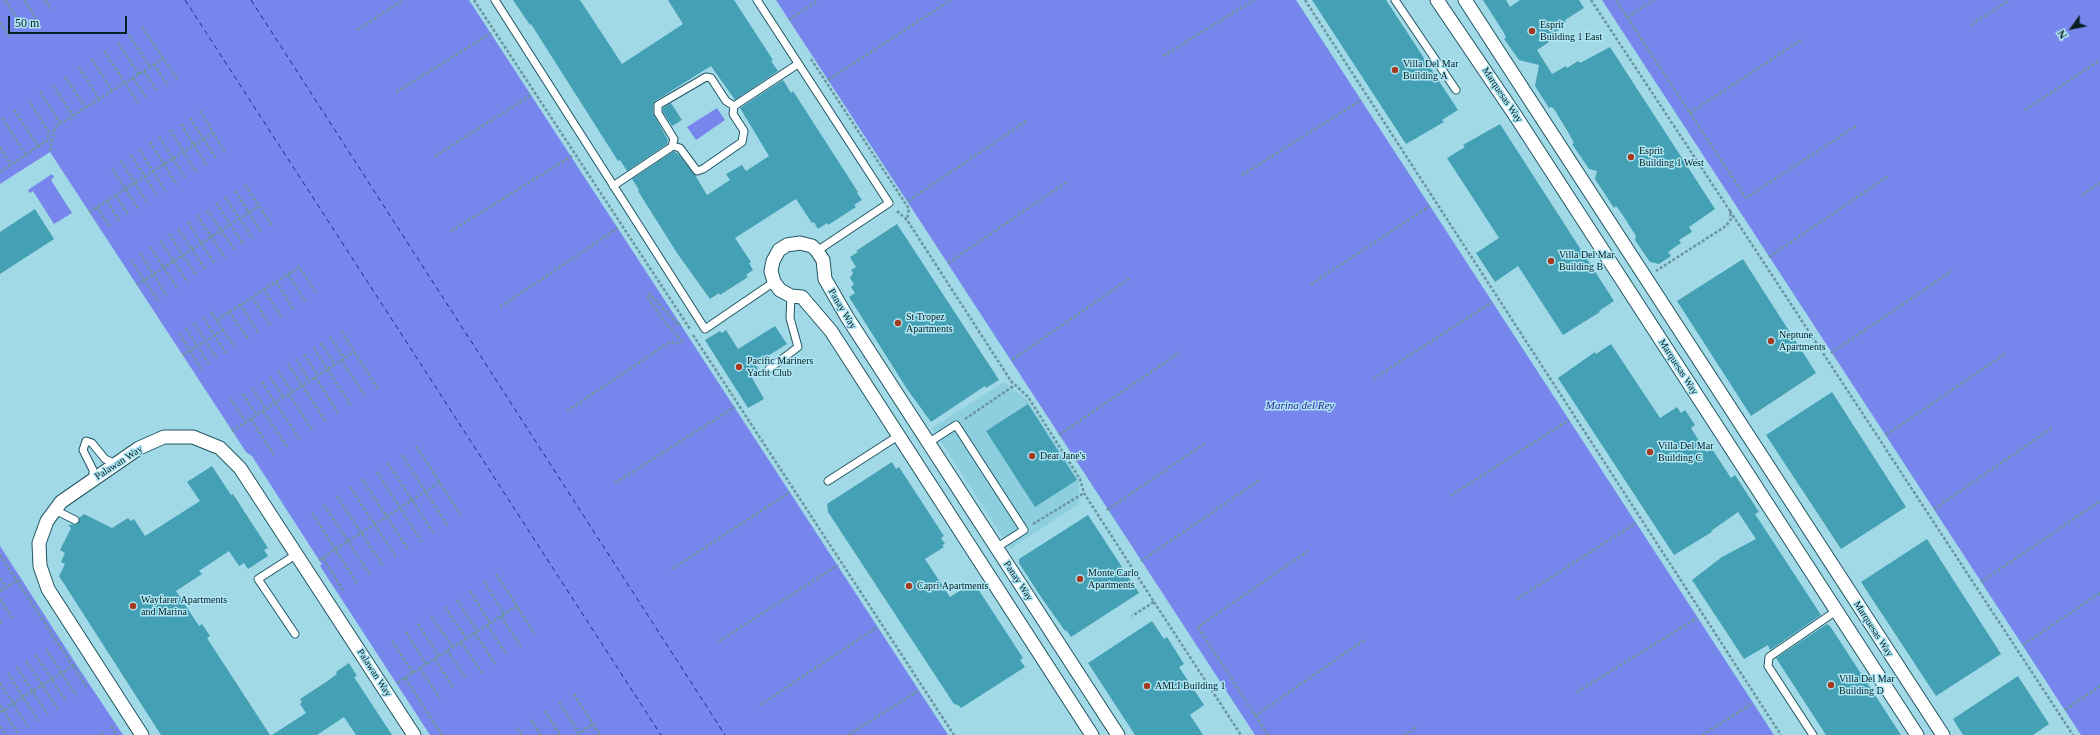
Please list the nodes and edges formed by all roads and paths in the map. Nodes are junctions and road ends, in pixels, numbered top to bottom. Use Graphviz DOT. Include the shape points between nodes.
graph roads {
  1 [pos="6,0"];
  2 [pos="24,0"];
  3 [pos="45,0"];
  4 [pos="404,0"];
  5 [pos="474,0"];
  6 [pos="495,0"];
  7 [pos="757,0"];
  8 [pos="818,0"];
  9 [pos="951,0"];
  10 [pos="1254,0"];
  11 [pos="1305,0"];
  12 [pos="1395,0"];
  13 [pos="1437,0"];
  14 [pos="1465,0"];
  15 [pos="1591,0"];
  16 [pos="1616,0"];
  17 [pos="1654,0"];
  18 [pos="2009,0"];
  19 [pos="51,9"];
  20 [pos="1627,17"];
  21 [pos="36,18"];
  22 [pos="785,20"];
  23 [pos="789,20"];
  24 [pos="0,22"];
  25 [pos="1971,25"];
  26 [pos="789,26"];
  27 [pos="23,27"];
  28 [pos="142,27"];
  29 [pos="357,30"];
  30 [pos="491,33"];
  31 [pos="129,35"];
  32 [pos="9,36"];
  33 [pos="1800,40"];
  34 [pos="118,42"];
  35 [pos="104,51"];
  36 [pos="806,52"];
  37 [pos="1163,56"];
  38 [pos="164,58"];
  39 [pos="92,59"];
  40 [pos="2100,60"];
  41 [pos="154,64"];
  42 [pos="798,64"];
  43 [pos="79,67"];
  44 [pos="150,67"];
  45 [pos="144,71"];
  46 [pos="139,74"];
  47 [pos="66,77"];
  48 [pos="133,78"];
  49 [pos="178,80"];
  50 [pos="828,80"];
  51 [pos="53,85"];
  52 [pos="168,86"];
  53 [pos="1456,90"];
  54 [pos="112,91"];
  55 [pos="40,92"];
  56 [pos="158,92"];
  57 [pos="396,92"];
  58 [pos="532,95"];
  59 [pos="100,99"];
  60 [pos="147,99"];
  61 [pos="1361,100"];
  62 [pos="29,101"];
  63 [pos="138,104"];
  64 [pos="1533,105"];
  65 [pos="734,106"];
  66 [pos="86,108"];
  67 [pos="14,110"];
  68 [pos="2025,110"];
  69 [pos="200,111"];
  70 [pos="1690,113"];
  71 [pos="1515,115"];
  72 [pos="74,116"];
  73 [pos="2,118"];
  74 [pos="190,118"];
  75 [pos="1028,120"];
  76 [pos="61,124"];
  77 [pos="181,124"];
  78 [pos="1856,126"];
  79 [pos="55,127"];
  80 [pos="170,130"];
  81 [pos="49,132"];
  82 [pos="213,133"];
  83 [pos="159,137"];
  84 [pos="150,142"];
  85 [pos="672,146"];
  86 [pos="0,147"];
  87 [pos="39,147"];
  88 [pos="139,149"];
  89 [pos="50,151"];
  90 [pos="226,154"];
  91 [pos="26,155"];
  92 [pos="131,155"];
  93 [pos="435,156"];
  94 [pos="572,156"];
  95 [pos="217,160"];
  96 [pos="121,161"];
  97 [pos="11,164"];
  98 [pos="207,166"];
  99 [pos="112,168"];
  100 [pos="0,172"];
  101 [pos="197,173"];
  102 [pos="1242,175"];
  103 [pos="1888,176"];
  104 [pos="186,179"];
  105 [pos="1068,181"];
  106 [pos="2100,183"];
  107 [pos="177,185"];
  108 [pos="245,185"];
  109 [pos="613,186"];
  110 [pos="235,191"];
  111 [pos="166,192"];
  112 [pos="116,195"];
  113 [pos="2082,195"];
  114 [pos="158,197"];
  115 [pos="225,197"];
  116 [pos="107,201"];
  117 [pos="908,201"];
  118 [pos="216,203"];
  119 [pos="148,204"];
  120 [pos="889,204"];
  121 [pos="259,206"];
  122 [pos="1430,206"];
  123 [pos="97,207"];
  124 [pos="139,210"];
  125 [pos="207,210"];
  126 [pos="1730,211"];
  127 [pos="89,212"];
  128 [pos="129,216"];
  129 [pos="197,216"];
  130 [pos="907,220"];
  131 [pos="120,222"];
  132 [pos="188,222"];
  133 [pos="272,227"];
  134 [pos="111,228"];
  135 [pos="178,228"];
  136 [pos="618,228"];
  137 [pos="451,231"];
  138 [pos="262,233"];
  139 [pos="169,234"];
  140 [pos="253,239"];
  141 [pos="160,240"];
  142 [pos="244,245"];
  143 [pos="150,247"];
  144 [pos="235,251"];
  145 [pos="817,251"];
  146 [pos="140,253"];
  147 [pos="1769,257"];
  148 [pos="225,258"];
  149 [pos="131,260"];
  150 [pos="948,263"];
  151 [pos="216,264"];
  152 [pos="206,270"];
  153 [pos="1952,271"];
  154 [pos="288,274"];
  155 [pos="197,276"];
  156 [pos="1130,278"];
  157 [pos="1645,278"];
  158 [pos="276,281"];
  159 [pos="774,282"];
  160 [pos="188,283"];
  161 [pos="1311,284"];
  162 [pos="137,285"];
  163 [pos="178,289"];
  164 [pos="264,289"];
  165 [pos="1628,290"];
  166 [pos="317,294"];
  167 [pos="167,296"];
  168 [pos="791,296"];
  169 [pos="252,297"];
  170 [pos="159,302"];
  171 [pos="305,302"];
  172 [pos="1492,302"];
  173 [pos="240,304"];
  174 [pos="500,307"];
  175 [pos="294,310"];
  176 [pos="229,311"];
  177 [pos="212,312"];
  178 [pos="203,317"];
  179 [pos="281,317"];
  180 [pos="216,320"];
  181 [pos="194,322"];
  182 [pos="680,323"];
  183 [pos="270,325"];
  184 [pos="186,328"];
  185 [pos="223,330"];
  186 [pos="341,331"];
  187 [pos="258,332"];
  188 [pos="179,333"];
  189 [pos="330,337"];
  190 [pos="248,339"];
  191 [pos="321,343"];
  192 [pos="234,347"];
  193 [pos="314,348"];
  194 [pos="354,352"];
  195 [pos="1180,352"];
  196 [pos="226,353"];
  197 [pos="1832,353"];
  198 [pos="2006,353"];
  199 [pos="304,354"];
  200 [pos="183,355"];
  201 [pos="217,358"];
  202 [pos="344,358"];
  203 [pos="296,359"];
  204 [pos="341,360"];
  205 [pos="1012,360"];
  206 [pos="209,364"];
  207 [pos="288,364"];
  208 [pos="335,364"];
  209 [pos="202,369"];
  210 [pos="768,369"];
  211 [pos="278,371"];
  212 [pos="318,375"];
  213 [pos="270,377"];
  214 [pos="314,377"];
  215 [pos="1373,379"];
  216 [pos="310,381"];
  217 [pos="262,382"];
  218 [pos="1015,385"];
  219 [pos="252,388"];
  220 [pos="378,389"];
  221 [pos="292,392"];
  222 [pos="242,394"];
  223 [pos="289,394"];
  224 [pos="366,397"];
  225 [pos="284,398"];
  226 [pos="231,399"];
  227 [pos="351,406"];
  228 [pos="735,407"];
  229 [pos="265,410"];
  230 [pos="567,411"];
  231 [pos="339,414"];
  232 [pos="257,415"];
  233 [pos="251,419"];
  234 [pos="1569,420"];
  235 [pos="246,422"];
  236 [pos="326,422"];
  237 [pos="956,425"];
  238 [pos="2052,428"];
  239 [pos="232,431"];
  240 [pos="313,431"];
  241 [pos="1059,434"];
  242 [pos="1886,435"];
  243 [pos="898,436"];
  244 [pos="300,440"];
  245 [pos="928,443"];
  246 [pos="1204,444"];
  247 [pos="416,446"];
  248 [pos="288,448"];
  249 [pos="274,455"];
  250 [pos="402,455"];
  251 [pos="388,463"];
  252 [pos="116,464"];
  253 [pos="377,472"];
  254 [pos="362,479"];
  255 [pos="1261,479"];
  256 [pos="93,480"];
  257 [pos="828,481"];
  258 [pos="440,482"];
  259 [pos="615,483"];
  260 [pos="350,487"];
  261 [pos="790,492"];
  262 [pos="1084,493"];
  263 [pos="337,496"];
  264 [pos="1450,496"];
  265 [pos="1789,499"];
  266 [pos="2100,501"];
  267 [pos="324,505"];
  268 [pos="1934,509"];
  269 [pos="55,510"];
  270 [pos="1107,510"];
  271 [pos="1771,511"];
  272 [pos="312,513"];
  273 [pos="462,517"];
  274 [pos="75,520"];
  275 [pos="1636,523"];
  276 [pos="447,525"];
  277 [pos="1024,530"];
  278 [pos="434,534"];
  279 [pos="422,542"];
  280 [pos="996,548"];
  281 [pos="408,550"];
  282 [pos="1308,551"];
  283 [pos="297,554"];
  284 [pos="0,555"];
  285 [pos="396,557"];
  286 [pos="323,558"];
  287 [pos="319,560"];
  288 [pos="1141,561"];
  289 [pos="838,565"];
  290 [pos="383,566"];
  291 [pos="672,569"];
  292 [pos="370,574"];
  293 [pos="496,574"];
  294 [pos="0,578"];
  295 [pos="22,580"];
  296 [pos="16,581"];
  297 [pos="484,581"];
  298 [pos="1981,582"];
  299 [pos="357,583"];
  300 [pos="6,587"];
  301 [pos="0,591"];
  302 [pos="470,591"];
  303 [pos="344,592"];
  304 [pos="2100,593"];
  305 [pos="0,599"];
  306 [pos="1517,599"];
  307 [pos="457,600"];
  308 [pos="1154,602"];
  309 [pos="517,606"];
  310 [pos="445,607"];
  311 [pos="1836,611"];
  312 [pos="504,614"];
  313 [pos="431,616"];
  314 [pos="501,616"];
  315 [pos="1132,616"];
  316 [pos="12,618"];
  317 [pos="1697,618"];
  318 [pos="418,624"];
  319 [pos="489,624"];
  320 [pos="878,627"];
  321 [pos="406,632"];
  322 [pos="476,632"];
  323 [pos="295,634"];
  324 [pos="535,634"];
  325 [pos="466,638"];
  326 [pos="1364,640"];
  327 [pos="392,641"];
  328 [pos="719,641"];
  329 [pos="461,642"];
  330 [pos="2023,646"];
  331 [pos="453,647"];
  332 [pos="521,647"];
  333 [pos="1885,647"];
  334 [pos="46,649"];
  335 [pos="447,650"];
  336 [pos="36,655"];
  337 [pos="507,655"];
  338 [pos="439,656"];
  339 [pos="435,658"];
  340 [pos="1868,660"];
  341 [pos="26,661"];
  342 [pos="76,664"];
  343 [pos="426,664"];
  344 [pos="495,664"];
  345 [pos="17,667"];
  346 [pos="420,668"];
  347 [pos="8,673"];
  348 [pos="413,673"];
  349 [pos="482,673"];
  350 [pos="404,678"];
  351 [pos="466,679"];
  352 [pos="0,683"];
  353 [pos="396,683"];
  354 [pos="2100,686"];
  355 [pos="453,687"];
  356 [pos="88,689"];
  357 [pos="918,691"];
  358 [pos="1577,692"];
  359 [pos="574,694"];
  360 [pos="77,696"];
  361 [pos="440,699"];
  362 [pos="67,702"];
  363 [pos="558,702"];
  364 [pos="1753,703"];
  365 [pos="0,705"];
  366 [pos="760,705"];
  367 [pos="58,709"];
  368 [pos="2065,710"];
  369 [pos="545,711"];
  370 [pos="0,712"];
  371 [pos="48,715"];
  372 [pos="1256,716"];
  373 [pos="531,720"];
  374 [pos="38,721"];
  375 [pos="593,724"];
  376 [pos="0,726"];
  377 [pos="111,726"];
  378 [pos="1418,726"];
  379 [pos="28,727"];
  380 [pos="517,728"];
  381 [pos="579,733"];
  382 [pos="18,734"];
  383 [pos="6,735"];
  384 [pos="117,735"];
  385 [pos="142,735"];
  386 [pos="414,735"];
  387 [pos="442,735"];
  388 [pos="522,735"];
  389 [pos="541,735"];
  390 [pos="560,735"];
  391 [pos="584,735"];
  392 [pos="600,735"];
  393 [pos="848,735"];
  394 [pos="954,735"];
  395 [pos="1092,735"];
  396 [pos="1118,735"];
  397 [pos="1241,735"];
  398 [pos="1268,735"];
  399 [pos="1405,735"];
  400 [pos="1702,735"];
  401 [pos="1781,735"];
  402 [pos="1813,735"];
  403 [pos="1917,735"];
  404 [pos="1943,735"];
  405 [pos="2073,735"];
  1 -- 27 [label="path"];
  2 -- 21 [label="path"];
  3 -- 19 [label="path"];
  4 -- 29 [label="path"];
  5 -- 394 [label="path"];
  6 -- 109 [label="lane"];
  7 -- 42 [label="lane"];
  8 -- 23 [label="path"];
  9 -- 50 [label="path"];
  10 -- 37 [label="path"];
  11 -- 401 [label="path"];
  12 -- 53 [label="lane"];
  13 -- 71 [label="street, Marquesas Way"];
  14 -- 64 [label="street, Marquesas Way"];
  15 -- 126 [label="path"];
  16 -- 20 [label="path"];
  17 -- 20 [label="path"];
  18 -- 25 [label="path"];
  20 -- 70 [label="path"];
  22 -- 26 [label="path"];
  24 -- 32 [label="path"];
  28 -- 38 [label="path"];
  30 -- 57 [label="path"];
  31 -- 44 [label="path"];
  33 -- 70 [label="path"];
  34 -- 46 [label="path"];
  35 -- 63 [label="path"];
  36 -- 130 [label="path" via="909,209"];
  38 -- 41 [label="path"];
  38 -- 49 [label="path"];
  39 -- 54 [label="path"];
  40 -- 68 [label="path"];
  41 -- 44 [label="path"];
  41 -- 52 [label="path"];
  42 -- 65 [label="lane"];
  42 -- 120 [label="lane"];
  43 -- 59 [label="path"];
  44 -- 45 [label="path"];
  45 -- 46 [label="path"];
  45 -- 56 [label="path"];
  46 -- 48 [label="path"];
  47 -- 66 [label="path"];
  48 -- 54 [label="path"];
  48 -- 60 [label="path"];
  51 -- 72 [label="path"];
  54 -- 59 [label="path"];
  55 -- 76 [label="path"];
  58 -- 93 [label="path"];
  59 -- 66 [label="path"];
  61 -- 102 [label="path"];
  62 -- 81 [label="path"];
  64 -- 71 [label="street"];
  64 -- 157 [label="street, Marquesas Way"];
  65 -- 85 [label="lane" via="733,114 744,131 742,142 703,169 697,171 680,148"];
  65 -- 85 [label="lane" via="726,101 711,78 706,77 658,105 658,113 674,139"];
  66 -- 72 [label="path"];
  67 -- 87 [label="path"];
  69 -- 82 [label="path"];
  70 -- 78 [label="path" via="1746,198"];
  71 -- 165 [label="street, Marquesas Way"];
  72 -- 76 [label="path"];
  73 -- 91 [label="path"];
  74 -- 95 [label="path"];
  75 -- 117 [label="path"];
  76 -- 79 [label="path"];
  77 -- 98 [label="path"];
  79 -- 81 [label="path"];
  79 -- 89 [label="path"];
  80 -- 101 [label="path"];
  81 -- 87 [label="path" via="47,141"];
  82 -- 90 [label="path"];
  82 -- 112 [label="path"];
  83 -- 104 [label="path"];
  84 -- 107 [label="path"];
  85 -- 109 [label="lane"];
  86 -- 97 [label="path"];
  87 -- 91 [label="path"];
  88 -- 111 [label="path"];
  91 -- 97 [label="path"];
  92 -- 114 [label="path"];
  94 -- 137 [label="path"];
  96 -- 119 [label="path"];
  97 -- 100 [label="path"];
  99 -- 124 [label="path"];
  103 -- 147 [label="path"];
  105 -- 150 [label="path"];
  106 -- 113 [label="path"];
  108 -- 121 [label="path"];
  109 -- 159 [label="lane" via="705,329"];
  110 -- 138 [label="path"];
  112 -- 116 [label="path"];
  112 -- 128 [label="path"];
  115 -- 140 [label="path"];
  116 -- 123 [label="path"];
  116 -- 131 [label="path"];
  118 -- 142 [label="path"];
  120 -- 130 [label="path"];
  120 -- 145 [label="lane"];
  121 -- 133 [label="path"];
  121 -- 162 [label="path"];
  122 -- 161 [label="path"];
  123 -- 127 [label="path"];
  123 -- 134 [label="path"];
  125 -- 144 [label="path"];
  126 -- 157 [label="path" via="1730,219 1726,226"];
  126 -- 405 [label="path"];
  129 -- 148 [label="path"];
  130 -- 218 [label="path"];
  132 -- 151 [label="path"];
  135 -- 152 [label="path"];
  136 -- 174 [label="path"];
  139 -- 155 [label="path"];
  141 -- 160 [label="path"];
  143 -- 163 [label="path"];
  145 -- 159 [label="street" via="812,246 800,243 787,245 779,250 771,271"];
  145 -- 245 [label="street, Panay Way" via="823,260 825,279"];
  146 -- 167 [label="path"];
  149 -- 170 [label="path"];
  153 -- 197 [label="path"];
  154 -- 158 [label="path"];
  154 -- 166 [label="path" via="299,267"];
  154 -- 171 [label="path"];
  156 -- 205 [label="path"];
  157 -- 165 [label="street"];
  157 -- 265 [label="street, Marquesas Way"];
  158 -- 164 [label="path"];
  158 -- 175 [label="path"];
  159 -- 168 [label="street, Panay Way" via="780,290"];
  164 -- 169 [label="path"];
  164 -- 179 [label="path"];
  165 -- 271 [label="street, Marquesas Way"];
  168 -- 210 [label="lane" via="790,318 798,347"];
  168 -- 243 [label="street, Panay Way" via="802,296 831,331"];
  169 -- 173 [label="path"];
  169 -- 183 [label="path"];
  172 -- 215 [label="path"];
  173 -- 176 [label="path"];
  173 -- 187 [label="path"];
  176 -- 180 [label="path"];
  176 -- 190 [label="path"];
  177 -- 180 [label="path"];
  178 -- 196 [label="path"];
  180 -- 185 [label="path"];
  181 -- 201 [label="path"];
  182 -- 230 [label="path" via="678,325 650,294 647,296 663,320 682,341 678,344 670,342"];
  184 -- 206 [label="path"];
  185 -- 192 [label="path"];
  185 -- 200 [label="path"];
  186 -- 194 [label="path"];
  188 -- 209 [label="path"];
  189 -- 202 [label="path"];
  191 -- 208 [label="path"];
  193 -- 227 [label="path"];
  194 -- 202 [label="path"];
  194 -- 220 [label="path"];
  195 -- 241 [label="path"];
  198 -- 242 [label="path"];
  199 -- 212 [label="path"];
  202 -- 204 [label="path"];
  203 -- 216 [label="path"];
  204 -- 208 [label="path"];
  204 -- 224 [label="path"];
  207 -- 236 [label="path"];
  208 -- 212 [label="path"];
  211 -- 221 [label="path"];
  212 -- 214 [label="path"];
  213 -- 225 [label="path"];
  214 -- 216 [label="path"];
  214 -- 231 [label="path"];
  216 -- 221 [label="path"];
  217 -- 244 [label="path"];
  218 -- 237 [label="path"];
  218 -- 262 [label="path" via="1028,397 1080,479"];
  219 -- 229 [label="path"];
  221 -- 223 [label="path"];
  222 -- 232 [label="path"];
  223 -- 225 [label="path"];
  223 -- 240 [label="path"];
  225 -- 229 [label="path"];
  226 -- 235 [label="path"];
  228 -- 259 [label="path"];
  229 -- 232 [label="path"];
  229 -- 248 [label="path"];
  232 -- 233 [label="path"];
  233 -- 235 [label="path"];
  233 -- 249 [label="path"];
  234 -- 264 [label="path"];
  235 -- 239 [label="path"];
  237 -- 245 [label="lane"];
  237 -- 277 [label="lane"];
  238 -- 268 [label="path"];
  243 -- 257 [label="lane"];
  243 -- 395 [label="street, Panay Way"];
  245 -- 280 [label="street, Panay Way"];
  246 -- 270 [label="path"];
  247 -- 258 [label="path"];
  250 -- 276 [label="path"];
  251 -- 278 [label="path"];
  252 -- 256 [label="street, Palawan Way"];
  252 -- 256 [label="lane" via="105,459 92,443 86,441 83,450 93,470"];
  252 -- 283 [label="street, Palawan Way" via="139,448 164,437 193,437 220,448 240,468"];
  253 -- 279 [label="path"];
  254 -- 281 [label="path"];
  255 -- 288 [label="path"];
  256 -- 269 [label="street, Palawan Way" via="61,502"];
  258 -- 273 [label="path"];
  258 -- 286 [label="path"];
  260 -- 285 [label="path"];
  261 -- 291 [label="path"];
  262 -- 277 [label="path"];
  262 -- 308 [label="path"];
  263 -- 290 [label="path"];
  265 -- 271 [label="street"];
  265 -- 333 [label="street, Marquesas Way"];
  266 -- 298 [label="path"];
  267 -- 292 [label="path"];
  269 -- 274 [label="lane"];
  269 -- 385 [label="street, Palawan Way" via="47,521 39,543 40,566 48,589"];
  271 -- 311 [label="street, Marquesas Way"];
  272 -- 299 [label="path"];
  275 -- 306 [label="path"];
  277 -- 280 [label="lane"];
  280 -- 396 [label="street, Panay Way"];
  282 -- 372 [label="path" via="1198,627"];
  283 -- 323 [label="lane" via="258,579"];
  283 -- 386 [label="street, Palawan Way"];
  284 -- 296 [label="path"];
  286 -- 287 [label="path"];
  286 -- 303 [label="path"];
  289 -- 328 [label="path"];
  293 -- 309 [label="path"];
  294 -- 300 [label="path"];
  295 -- 296 [label="path"];
  296 -- 300 [label="path"];
  296 -- 356 [label="path"];
  297 -- 312 [label="path"];
  300 -- 301 [label="path"];
  302 -- 319 [label="path"];
  304 -- 330 [label="path"];
  305 -- 316 [label="path"];
  307 -- 322 [label="path"];
  308 -- 315 [label="path"];
  308 -- 397 [label="path"];
  309 -- 312 [label="path"];
  309 -- 324 [label="path"];
  310 -- 325 [label="path"];
  311 -- 340 [label="street, Marquesas Way"];
  311 -- 402 [label="lane" via="1769,657 1768,666"];
  312 -- 314 [label="path"];
  313 -- 331 [label="path"];
  314 -- 319 [label="path"];
  314 -- 332 [label="path"];
  317 -- 358 [label="path"];
  318 -- 338 [label="path"];
  319 -- 322 [label="path"];
  319 -- 337 [label="path"];
  320 -- 366 [label="path"];
  321 -- 343 [label="path"];
  322 -- 325 [label="path"];
  322 -- 344 [label="path"];
  325 -- 329 [label="path"];
  326 -- 372 [label="path"];
  327 -- 348 [label="path"];
  329 -- 331 [label="path"];
  329 -- 349 [label="path"];
  331 -- 335 [label="path"];
  333 -- 340 [label="street"];
  333 -- 404 [label="street, Marquesas Way"];
  334 -- 360 [label="path"];
  335 -- 338 [label="path"];
  335 -- 351 [label="path"];
  336 -- 362 [label="path"];
  338 -- 339 [label="path"];
  339 -- 343 [label="path"];
  339 -- 355 [label="path"];
  340 -- 403 [label="street, Marquesas Way"];
  341 -- 367 [label="path"];
  342 -- 370 [label="path"];
  343 -- 346 [label="path"];
  345 -- 371 [label="path"];
  346 -- 348 [label="path"];
  346 -- 361 [label="path"];
  347 -- 374 [label="path"];
  348 -- 350 [label="path"];
  350 -- 353 [label="path"];
  350 -- 387 [label="path"];
  352 -- 379 [label="path"];
  354 -- 368 [label="path"];
  357 -- 393 [label="path"];
  359 -- 375 [label="path"];
  363 -- 381 [label="path"];
  364 -- 400 [label="path"];
  365 -- 382 [label="path"];
  369 -- 390 [label="path"];
  372 -- 398 [label="path"];
  373 -- 389 [label="path"];
  375 -- 381 [label="path"];
  375 -- 392 [label="path"];
  376 -- 383 [label="path"];
  377 -- 384 [label="path"];
  378 -- 399 [label="path"];
  380 -- 388 [label="path"];
  381 -- 391 [label="path"];
}
